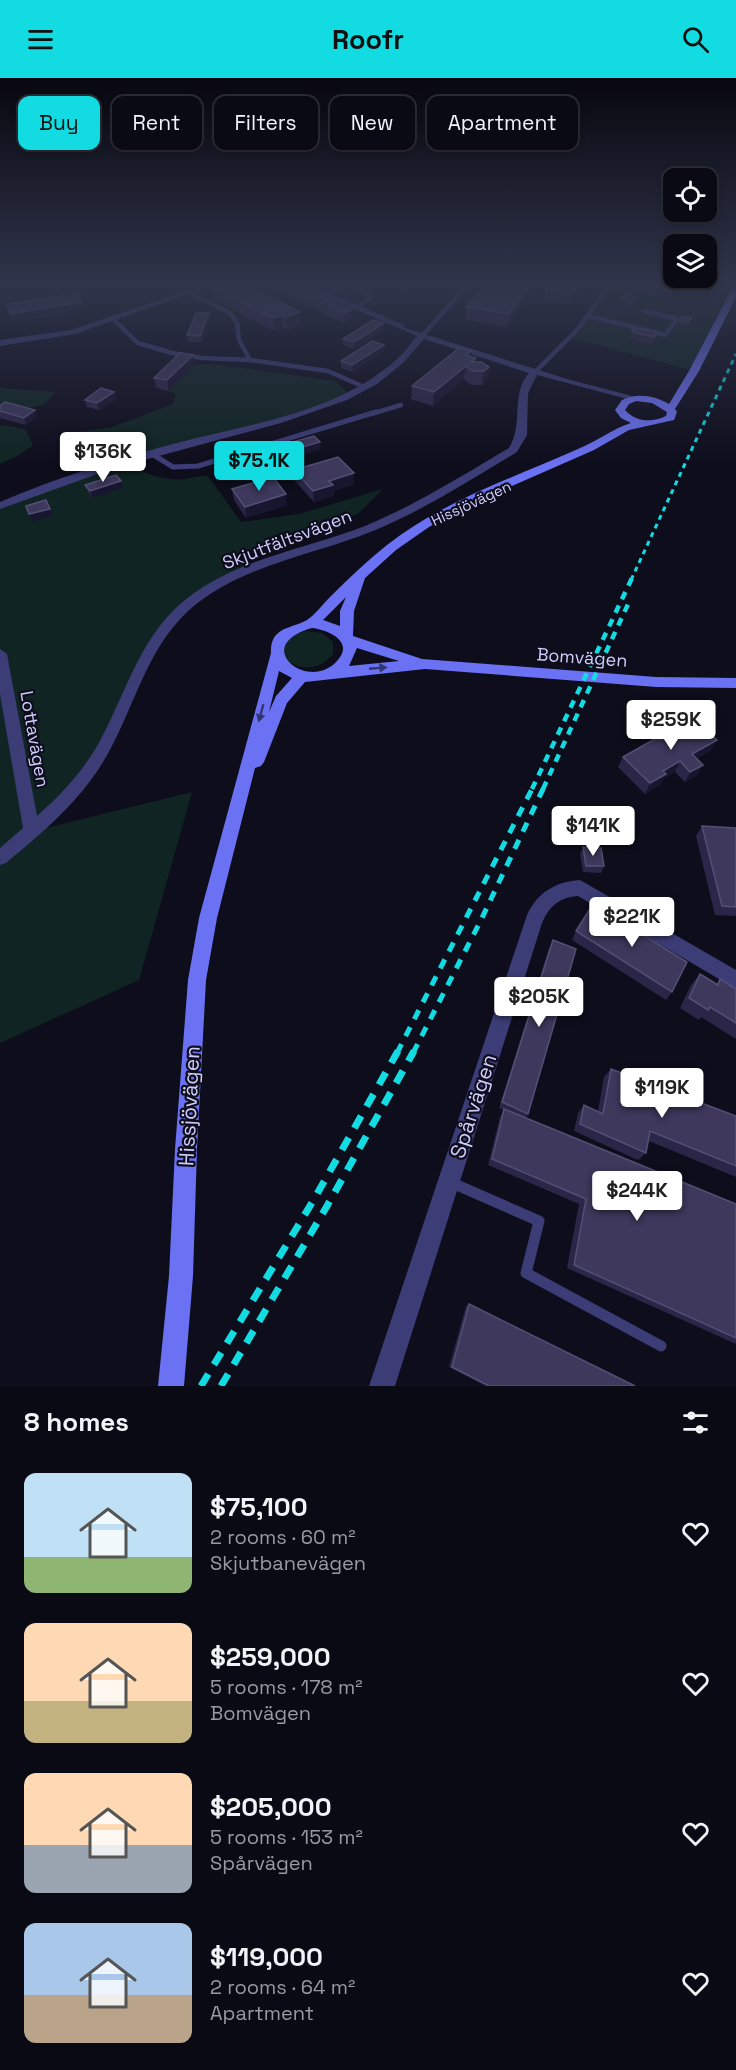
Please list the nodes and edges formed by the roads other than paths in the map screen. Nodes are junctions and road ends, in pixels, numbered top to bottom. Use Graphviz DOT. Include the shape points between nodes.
graph roads {
  1 [pos="138,343"];
  2 [pos="241,343"];
  3 [pos="416,343"];
  4 [pos="444,343"];
  5 [pos="566,343"];
  6 [pos="708,343"];
  7 [pos="250,360"];
  8 [pos="694,371"];
  9 [pos="535,372"];
  10 [pos="364,387"];
  11 [pos="594,390"];
  12 [pos="640,398"];
  13 [pos="401,405"];
  14 [pos="670,409"];
  15 [pos="622,410"];
  16 [pos="643,423"];
  17 [pos="590,448"];
  18 [pos="152,454"];
  19 [pos="0,506"];
  20 [pos="361,574"];
  21 [pos="312,623"];
  22 [pos="347,639"];
  23 [pos="0,654"];
  24 [pos="276,656"];
  25 [pos="425,664"];
  26 [pos="331,673"];
  27 [pos="302,676"];
  28 [pos="736,683"];
  29 [pos="230,829"];
  30 [pos="32,831"];
  31 [pos="0,858"];
  32 [pos="736,980"];
  33 [pos="448,1182"];
  34 [pos="661,1346"];
  35 [pos="171,1386"];
  36 [pos="382,1386"];
  1 -- 7 [label="lane" via="202,358"];
  2 -- 7 [label="lane"];
  3 -- 10 [label="street" via="397,366"];
  4 -- 9 [label="street"];
  5 -- 9 [label="lane"];
  6 -- 8 [label="main road"];
  7 -- 10 [label="lane" via="328,371"];
  8 -- 12 [label="main road" via="667,392"];
  8 -- 14 [label="main road"];
  9 -- 11 [label="street"];
  9 -- 30 [label="street, Skjutfältsvägen" via="522,389 522,435 513,450 370,528 259,567 220,584 185,607 165,627 141,666 106,743 85,776"];
  10 -- 18 [label="street" via="301,414"];
  11 -- 12 [label="street"];
  11 -- 15 [label="street"];
  12 -- 14 [label="main road" via="657,401"];
  12 -- 15 [label="main road, Hissjövägen"];
  13 -- 18 [label="lane" via="198,466 164,465"];
  14 -- 16 [label="main road, Hissjövägen" via="670,418 660,423"];
  15 -- 16 [label="main road"];
  15 -- 17 [label="main road, Hissjövägen"];
  16 -- 17 [label="main road, Hissjövägen" via="625,428"];
  17 -- 20 [label="main road, Hissjövägen" via="425,524"];
  18 -- 19 [label="street"];
  20 -- 21 [label="main road, Hissjövägen"];
  20 -- 22 [label="main road, Hissjövägen" via="347,611"];
  21 -- 22 [label="main road" via="339,630"];
  21 -- 24 [label="main road" via="282,635"];
  22 -- 25 [label="main road, Bomvägen"];
  22 -- 26 [label="main road" via="349,657"];
  23 -- 30 [label="street, Lottavägen"];
  24 -- 27 [label="main road" via="282,667"];
  24 -- 29 [label="main road, Hissjövägen, one-way"];
  26 -- 25 [label="main road, Bomvägen, one-way"];
  25 -- 28 [label="main road, Bomvägen" via="656,682"];
  26 -- 27 [label="main road"];
  27 -- 29 [label="main road, Hissjövägen" via="280,700"];
  29 -- 35 [label="main road, Hissjövägen" via="197,980 182,1276"];
  30 -- 31 [label="street, Skjutfältsvägen"];
  32 -- 33 [label="street, Spårvägen" via="580,888 554,893 537,910 532,923"];
  33 -- 34 [label="lane" via="539,1221 526,1273"];
  33 -- 36 [label="street, Spårvägen"];
}
